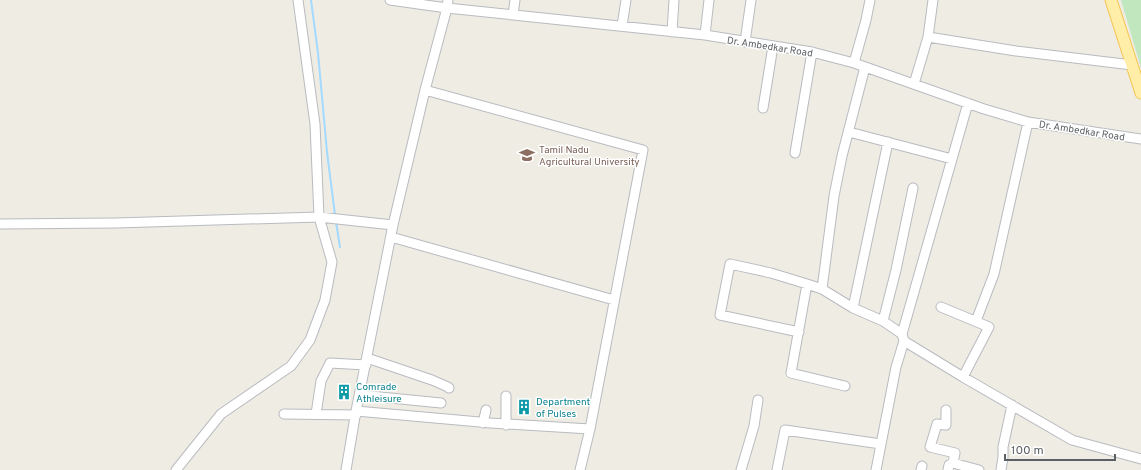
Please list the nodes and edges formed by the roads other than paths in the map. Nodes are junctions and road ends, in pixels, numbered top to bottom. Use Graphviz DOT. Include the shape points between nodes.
graph roads {
  1 [pos="298,0"];
  2 [pos="390,0"];
  3 [pos="515,0"];
  4 [pos="626,0"];
  5 [pos="674,0"];
  6 [pos="709,0"];
  7 [pos="751,0"];
  8 [pos="870,0"];
  9 [pos="933,0"];
  10 [pos="1111,0"];
  11 [pos="447,4"];
  12 [pos="513,15"];
  13 [pos="622,26"];
  14 [pos="672,32"];
  15 [pos="705,35"];
  16 [pos="928,38"];
  17 [pos="745,42"];
  18 [pos="773,46"];
  19 [pos="812,52"];
  20 [pos="854,63"];
  21 [pos="1132,65"];
  22 [pos="865,67"];
  23 [pos="914,84"];
  24 [pos="425,90"];
  25 [pos="1141,93"];
  26 [pos="968,103"];
  27 [pos="763,108"];
  28 [pos="1028,122"];
  29 [pos="849,132"];
  30 [pos="1141,139"];
  31 [pos="888,142"];
  32 [pos="795,153"];
  33 [pos="952,159"];
  34 [pos="913,188"];
  35 [pos="320,218"];
  36 [pos="0,224"];
  37 [pos="393,226"];
  38 [pos="391,237"];
  39 [pos="807,284"];
  40 [pos="822,289"];
  41 [pos="614,300"];
  42 [pos="941,307"];
  43 [pos="853,308"];
  44 [pos="883,320"];
  45 [pos="976,321"];
  46 [pos="799,332"];
  47 [pos="903,338"];
  48 [pos="366,361"];
  49 [pos="963,377"];
  50 [pos="845,386"];
  51 [pos="449,388"];
  52 [pos="360,395"];
  53 [pos="506,396"];
  54 [pos="758,400"];
  55 [pos="441,403"];
  56 [pos="1012,405"];
  57 [pos="486,410"];
  58 [pos="946,410"];
  59 [pos="356,413"];
  60 [pos="284,414"];
  61 [pos="316,414"];
  62 [pos="483,423"];
  63 [pos="506,425"];
  64 [pos="590,429"];
  65 [pos="881,444"];
  66 [pos="1141,459"];
  67 [pos="950,466"];
  68 [pos="176,470"];
  69 [pos="346,470"];
  70 [pos="580,470"];
  71 [pos="741,470"];
  72 [pos="777,470"];
  73 [pos="876,470"];
  74 [pos="979,470"];
  75 [pos="1001,470"];
  1 -- 35 [label="street" via="315,124"];
  2 -- 11 [label="street, Dr. Ambedkar Road"];
  3 -- 12 [label="street"];
  4 -- 13 [label="street"];
  5 -- 14 [label="street"];
  6 -- 15 [label="street"];
  7 -- 17 [label="street"];
  8 -- 20 [label="street"];
  9 -- 16 [label="street"];
  10 -- 21 [label="main road"];
  11 -- 12 [label="street, Dr. Ambedkar Road"];
  11 -- 24 [label="street"];
  12 -- 13 [label="street, Dr. Ambedkar Road"];
  13 -- 14 [label="street, Dr. Ambedkar Road"];
  14 -- 15 [label="street, Dr. Ambedkar Road"];
  15 -- 17 [label="street, Dr. Ambedkar Road"];
  16 -- 21 [label="street"];
  16 -- 23 [label="street"];
  17 -- 18 [label="street, Dr. Ambedkar Road"];
  18 -- 19 [label="street, Dr. Ambedkar Road"];
  18 -- 27 [label="street"];
  19 -- 20 [label="street, Dr. Ambedkar Road"];
  19 -- 32 [label="street"];
  20 -- 22 [label="street, Dr. Ambedkar Road"];
  21 -- 25 [label="main road"];
  22 -- 23 [label="street, Dr. Ambedkar Road"];
  22 -- 29 [label="street"];
  23 -- 26 [label="street, Dr. Ambedkar Road"];
  24 -- 37 [label="street"];
  24 -- 41 [label="street" via="643,150"];
  26 -- 28 [label="street, Dr. Ambedkar Road"];
  26 -- 33 [label="street"];
  28 -- 30 [label="street, Dr. Ambedkar Road"];
  28 -- 45 [label="street" via="994,274"];
  29 -- 31 [label="street"];
  29 -- 40 [label="street" via="834,196"];
  31 -- 33 [label="street"];
  31 -- 43 [label="street"];
  33 -- 47 [label="street"];
  34 -- 44 [label="street"];
  35 -- 36 [label="street"];
  35 -- 37 [label="street"];
  35 -- 68 [label="street" via="332,262 325,300 310,340 291,366 221,414"];
  37 -- 38 [label="street"];
  38 -- 41 [label="street"];
  38 -- 48 [label="street"];
  39 -- 40 [label="street"];
  39 -- 46 [label="street"];
  39 -- 46 [label="street" via="730,264 720,315"];
  40 -- 43 [label="street"];
  41 -- 64 [label="street"];
  42 -- 45 [label="street"];
  43 -- 44 [label="street"];
  44 -- 47 [label="street"];
  45 -- 49 [label="street" via="988,327"];
  46 -- 50 [label="street" via="791,373"];
  47 -- 49 [label="street"];
  47 -- 65 [label="street"];
  48 -- 51 [label="street" via="432,380"];
  48 -- 52 [label="street"];
  48 -- 61 [label="street" via="330,363 321,381"];
  49 -- 56 [label="street"];
  52 -- 55 [label="street"];
  52 -- 59 [label="street"];
  53 -- 63 [label="street"];
  54 -- 71 [label="street" via="754,426"];
  56 -- 66 [label="street" via="1072,440"];
  56 -- 75 [label="street"];
  57 -- 62 [label="street"];
  58 -- 67 [label="street" via="946,425 937,424 930,447 955,453"];
  59 -- 61 [label="street"];
  59 -- 62 [label="street"];
  59 -- 69 [label="street"];
  60 -- 61 [label="street"];
  62 -- 63 [label="street"];
  63 -- 64 [label="street"];
  64 -- 70 [label="street"];
  65 -- 72 [label="street" via="785,430"];
  65 -- 73 [label="street"];
  67 -- 74 [label="street"];
}
